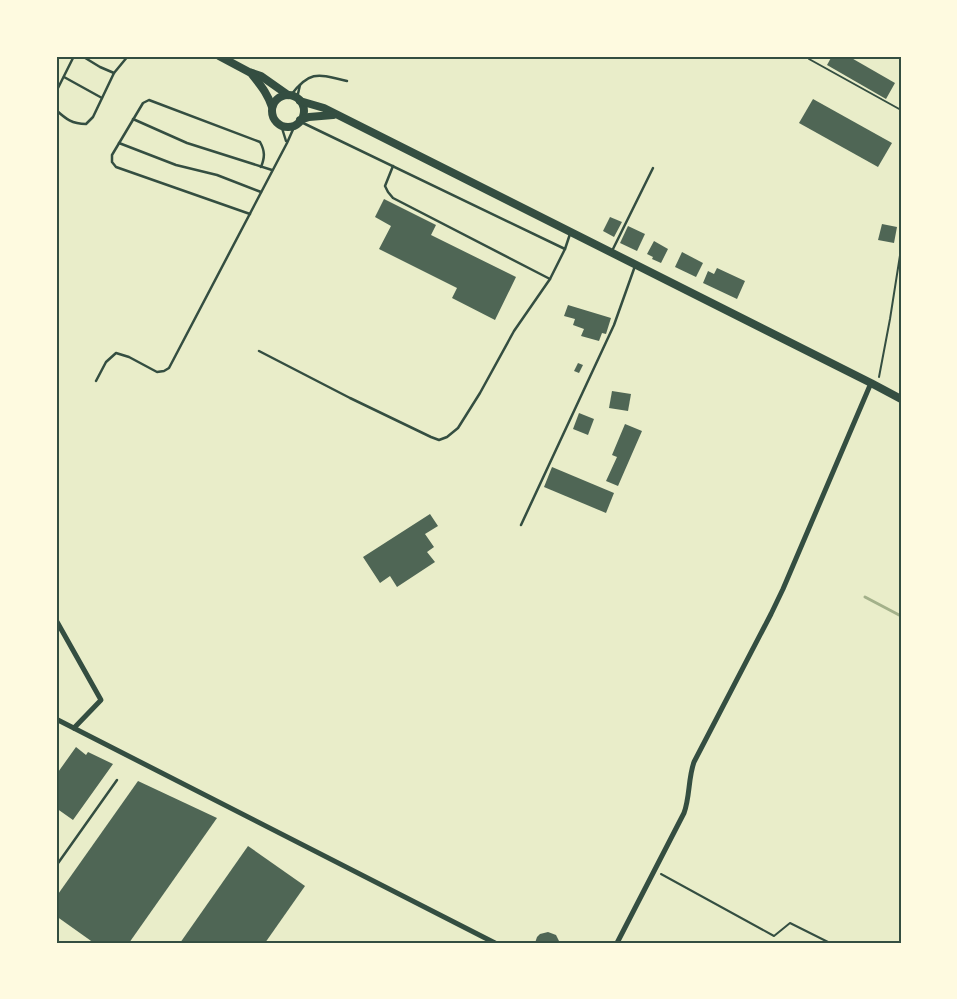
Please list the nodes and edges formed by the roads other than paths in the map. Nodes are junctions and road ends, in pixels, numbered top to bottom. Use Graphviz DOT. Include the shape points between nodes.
graph roads {
  1 [pos="74,56"];
  2 [pos="82,56"];
  3 [pos="128,56"];
  4 [pos="219,56"];
  5 [pos="249,72"];
  6 [pos="114,73"];
  7 [pos="64,78"];
  8 [pos="347,81"];
  9 [pos="301,84"];
  10 [pos="56,92"];
  11 [pos="102,98"];
  12 [pos="294,98"];
  13 [pos="272,107"];
  14 [pos="56,110"];
  15 [pos="335,114"];
  16 [pos="134,119"];
  17 [pos="298,122"];
  18 [pos="281,125"];
  19 [pos="287,142"];
  20 [pos="119,144"];
  21 [pos="393,166"];
  22 [pos="261,167"];
  23 [pos="654,168"];
  24 [pos="272,170"];
  25 [pos="261,192"];
  26 [pos="250,214"];
  27 [pos="570,232"];
  28 [pos="565,249"];
  29 [pos="611,253"];
  30 [pos="635,264"];
  31 [pos="550,279"];
  32 [pos="259,351"];
  33 [pos="96,381"];
  34 [pos="874,384"];
  35 [pos="901,399"];
  36 [pos="521,525"];
  37 [pos="56,620"];
  38 [pos="56,720"];
  39 [pos="74,728"];
  40 [pos="117,780"];
  41 [pos="56,866"];
  42 [pos="495,943"];
  43 [pos="617,943"];
  1 -- 7 [label="lane"];
  2 -- 6 [label="lane"];
  3 -- 6 [label="lane"];
  4 -- 5 [label="main road"];
  5 -- 12 [label="main road" via="262,76"];
  5 -- 13 [label="main road" via="262,86"];
  6 -- 11 [label="lane"];
  7 -- 10 [label="lane"];
  7 -- 11 [label="lane"];
  8 -- 9 [label="lane" via="322,75 312,76"];
  9 -- 12 [label="lane"];
  9 -- 12 [label="lane"];
  11 -- 14 [label="lane" via="86,124 75,124"];
  12 -- 13 [label="main road" via="278,98"];
  12 -- 15 [label="main road"];
  12 -- 17 [label="main road" via="304,111"];
  13 -- 18 [label="main road" via="274,118"];
  15 -- 17 [label="main road" via="309,117"];
  15 -- 27 [label="main road"];
  16 -- 20 [label="lane"];
  16 -- 22 [label="lane" via="187,143"];
  16 -- 22 [label="lane" via="143,102 156,102 260,142 264,149"];
  17 -- 18 [label="main road" via="286,127"];
  17 -- 19 [label="lane"];
  17 -- 21 [label="lane"];
  18 -- 19 [label="lane"];
  19 -- 24 [label="lane"];
  20 -- 25 [label="lane" via="176,166 217,175"];
  20 -- 26 [label="lane" via="112,155 116,167"];
  21 -- 28 [label="lane"];
  21 -- 31 [label="lane" via="385,186 393,198"];
  22 -- 24 [label="lane"];
  23 -- 29 [label="lane"];
  24 -- 25 [label="lane"];
  25 -- 26 [label="lane"];
  26 -- 33 [label="lane" via="169,368 157,372 116,353 106,362"];
  27 -- 28 [label="lane"];
  27 -- 29 [label="main road"];
  28 -- 31 [label="lane"];
  29 -- 30 [label="main road"];
  30 -- 34 [label="main road"];
  30 -- 36 [label="lane" via="614,325"];
  31 -- 32 [label="lane" via="514,331 458,428 439,440"];
  34 -- 35 [label="main road"];
  34 -- 43 [label="street" via="779,597 694,762 686,808"];
  37 -- 39 [label="street" via="100,700"];
  38 -- 39 [label="street"];
  39 -- 42 [label="street"];
  40 -- 41 [label="lane"];
}
